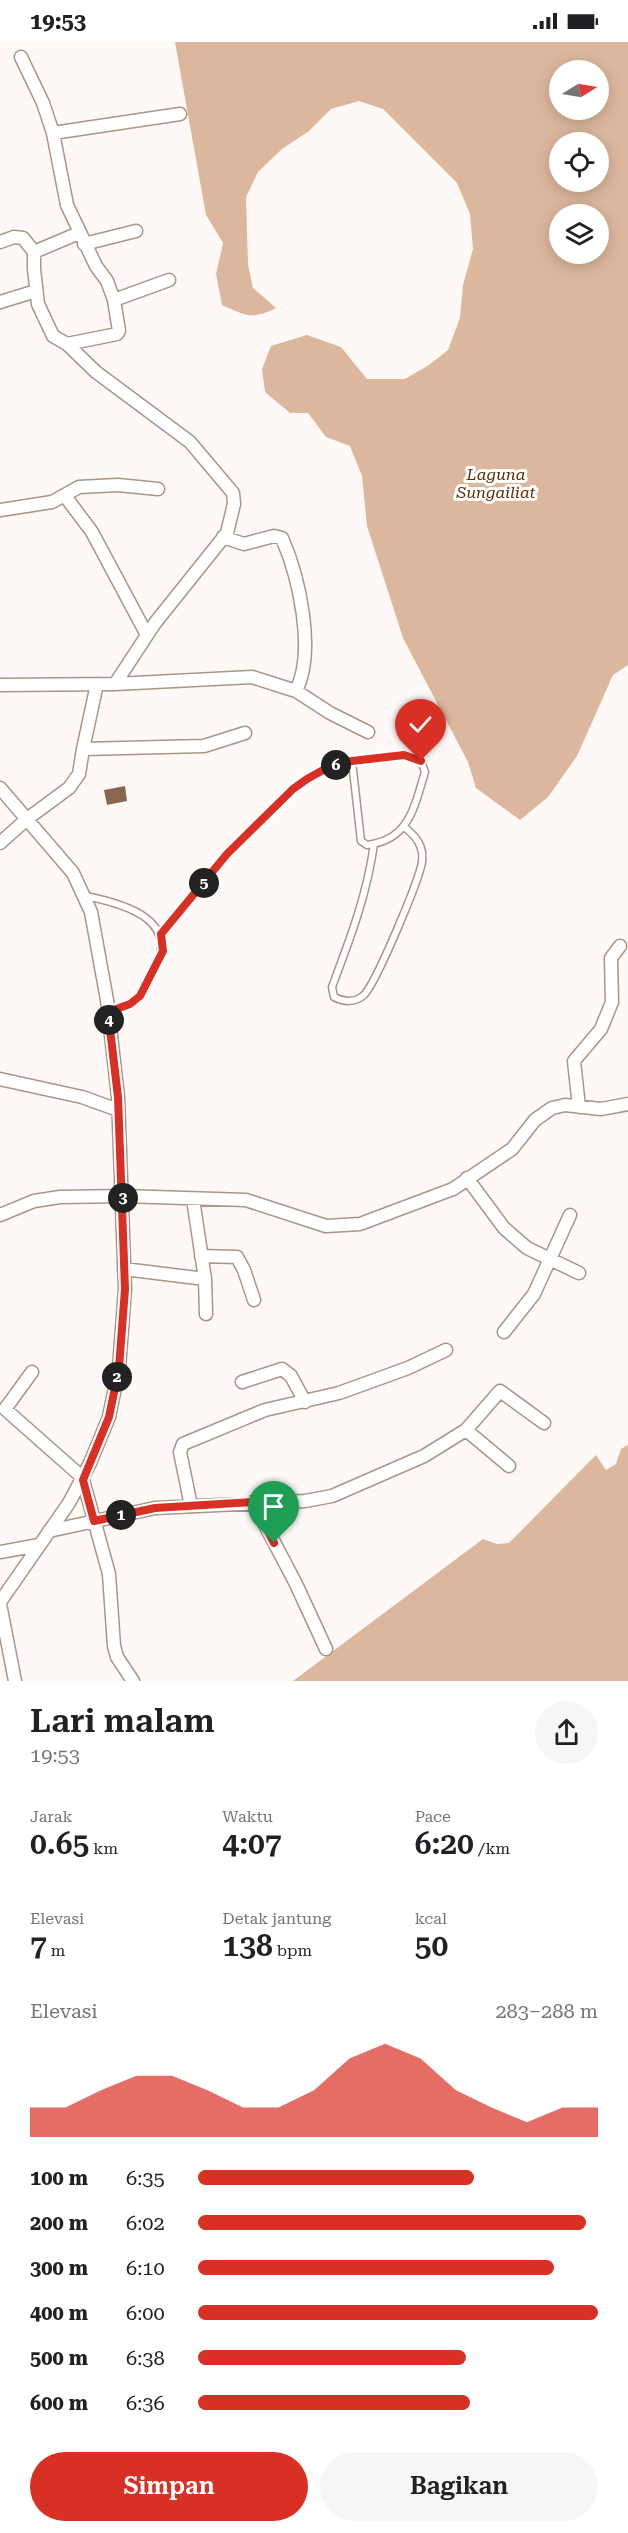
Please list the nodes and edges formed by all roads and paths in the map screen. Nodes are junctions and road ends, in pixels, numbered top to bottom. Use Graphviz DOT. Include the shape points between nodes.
graph roads {
  1 [pos="21,57"];
  2 [pos="180,114"];
  3 [pos="53,134"];
  4 [pos="136,231"];
  5 [pos="82,238"];
  6 [pos="0,242"];
  7 [pos="34,252"];
  8 [pos="169,280"];
  9 [pos="36,291"];
  10 [pos="114,300"];
  11 [pos="0,303"];
  12 [pos="67,344"];
  13 [pos="158,489"];
  14 [pos="65,496"];
  15 [pos="0,510"];
  16 [pos="225,535"];
  17 [pos="147,635"];
  18 [pos="97,684"];
  19 [pos="115,684"];
  20 [pos="0,686"];
  21 [pos="296,691"];
  22 [pos="368,732"];
  23 [pos="245,733"];
  24 [pos="83,749"];
  25 [pos="352,761"];
  26 [pos="0,788"];
  27 [pos="27,819"];
  28 [pos="404,827"];
  29 [pos="0,843"];
  30 [pos="374,844"];
  31 [pos="85,896"];
  32 [pos="161,934"];
  33 [pos="620,946"];
  34 [pos="108,1012"];
  35 [pos="0,1079"];
  36 [pos="118,1104"];
  37 [pos="628,1104"];
  38 [pos="579,1107"];
  39 [pos="467,1178"];
  40 [pos="123,1196"];
  41 [pos="193,1198"];
  42 [pos="0,1215"];
  43 [pos="570,1215"];
  44 [pos="201,1256"];
  45 [pos="550,1259"];
  46 [pos="124,1269"];
  47 [pos="579,1273"];
  48 [pos="205,1279"];
  49 [pos="254,1300"];
  50 [pos="206,1314"];
  51 [pos="504,1332"];
  52 [pos="446,1350"];
  53 [pos="32,1372"];
  54 [pos="242,1382"];
  55 [pos="305,1401"];
  56 [pos="2,1411"];
  57 [pos="544,1423"];
  58 [pos="466,1430"];
  59 [pos="509,1466"];
  60 [pos="83,1479"];
  61 [pos="253,1502"];
  62 [pos="191,1506"];
  63 [pos="94,1521"];
  64 [pos="49,1530"];
  65 [pos="39,1545"];
  66 [pos="0,1552"];
  67 [pos="0,1603"];
  68 [pos="326,1649"];
  69 [pos="15,1681"];
  70 [pos="133,1681"];
  1 -- 3 [label="street"];
  2 -- 3 [label="street"];
  3 -- 5 [label="street" via="67,205"];
  4 -- 5 [label="street"];
  5 -- 7 [label="street"];
  5 -- 10 [label="street"];
  6 -- 7 [label="street" via="23,237"];
  7 -- 9 [label="street"];
  8 -- 10 [label="street"];
  9 -- 11 [label="street"];
  9 -- 12 [label="street" via="53,336"];
  10 -- 12 [label="street" via="117,334"];
  12 -- 16 [label="street" via="96,372 190,442 232,493 234,504"];
  13 -- 14 [label="street" via="110,484 76,488"];
  14 -- 15 [label="street" via="52,502"];
  14 -- 17 [label="street" via="110,563"];
  16 -- 17 [label="street"];
  16 -- 21 [label="street" via="244,544 274,536 282,538 304,622 305,649"];
  17 -- 19 [label="street"];
  18 -- 19 [label="street"];
  18 -- 20 [label="street"];
  18 -- 24 [label="street"];
  19 -- 21 [label="street" via="252,677"];
  21 -- 22 [label="street"];
  23 -- 24 [label="street" via="204,746"];
  24 -- 27 [label="street" via="79,774 69,788"];
  25 -- 28 [label="lane" via="404,755 424,765 426,772"];
  25 -- 30 [label="lane" via="360,837 364,843"];
  25 -- 32 [label="lane" via="332,765 293,789 227,854"];
  26 -- 27 [label="street"];
  27 -- 29 [label="street"];
  27 -- 31 [label="street" via="73,873"];
  28 -- 30 [label="lane" via="388,841"];
  28 -- 30 [label="lane" via="417,839 422,862 375,978 364,995 341,1001 334,996 332,987 360,913"];
  31 -- 32 [label="lane" via="119,902 149,921"];
  31 -- 34 [label="street"];
  32 -- 34 [label="lane" via="163,951 140,996"];
  33 -- 38 [label="street" via="611,958 612,1002 598,1033 574,1061"];
  34 -- 36 [label="street"];
  35 -- 36 [label="street"];
  36 -- 40 [label="street"];
  37 -- 38 [label="street" via="601,1109"];
  38 -- 39 [label="street" via="565,1105 543,1113 512,1149"];
  39 -- 41 [label="street" via="453,1189 371,1222 338,1227 310,1222 252,1201"];
  39 -- 45 [label="street" via="504,1228 527,1248"];
  40 -- 41 [label="street"];
  40 -- 42 [label="street" via="51,1198"];
  40 -- 46 [label="street"];
  41 -- 44 [label="street"];
  43 -- 45 [label="street"];
  44 -- 48 [label="street"];
  44 -- 49 [label="street" via="237,1257"];
  45 -- 47 [label="street"];
  45 -- 51 [label="street" via="534,1294"];
  46 -- 48 [label="street"];
  46 -- 60 [label="street" via="119,1368 109,1417"];
  48 -- 50 [label="street"];
  52 -- 55 [label="street" via="339,1393"];
  53 -- 56 [label="street"];
  54 -- 55 [label="street" via="282,1369 291,1376"];
  55 -- 62 [label="street" via="265,1410 183,1444 180,1452"];
  56 -- 60 [label="street"];
  57 -- 58 [label="street" via="500,1391"];
  58 -- 59 [label="street"];
  58 -- 61 [label="street" via="424,1456 332,1496"];
  60 -- 63 [label="street"];
  60 -- 64 [label="street"];
  61 -- 62 [label="street"];
  61 -- 68 [label="street"];
  62 -- 63 [label="street" via="155,1508"];
  63 -- 64 [label="street"];
  63 -- 70 [label="street" via="109,1574 114,1646"];
  64 -- 65 [label="street"];
  65 -- 66 [label="street"];
  65 -- 67 [label="street"];
  67 -- 69 [label="street"];
}
